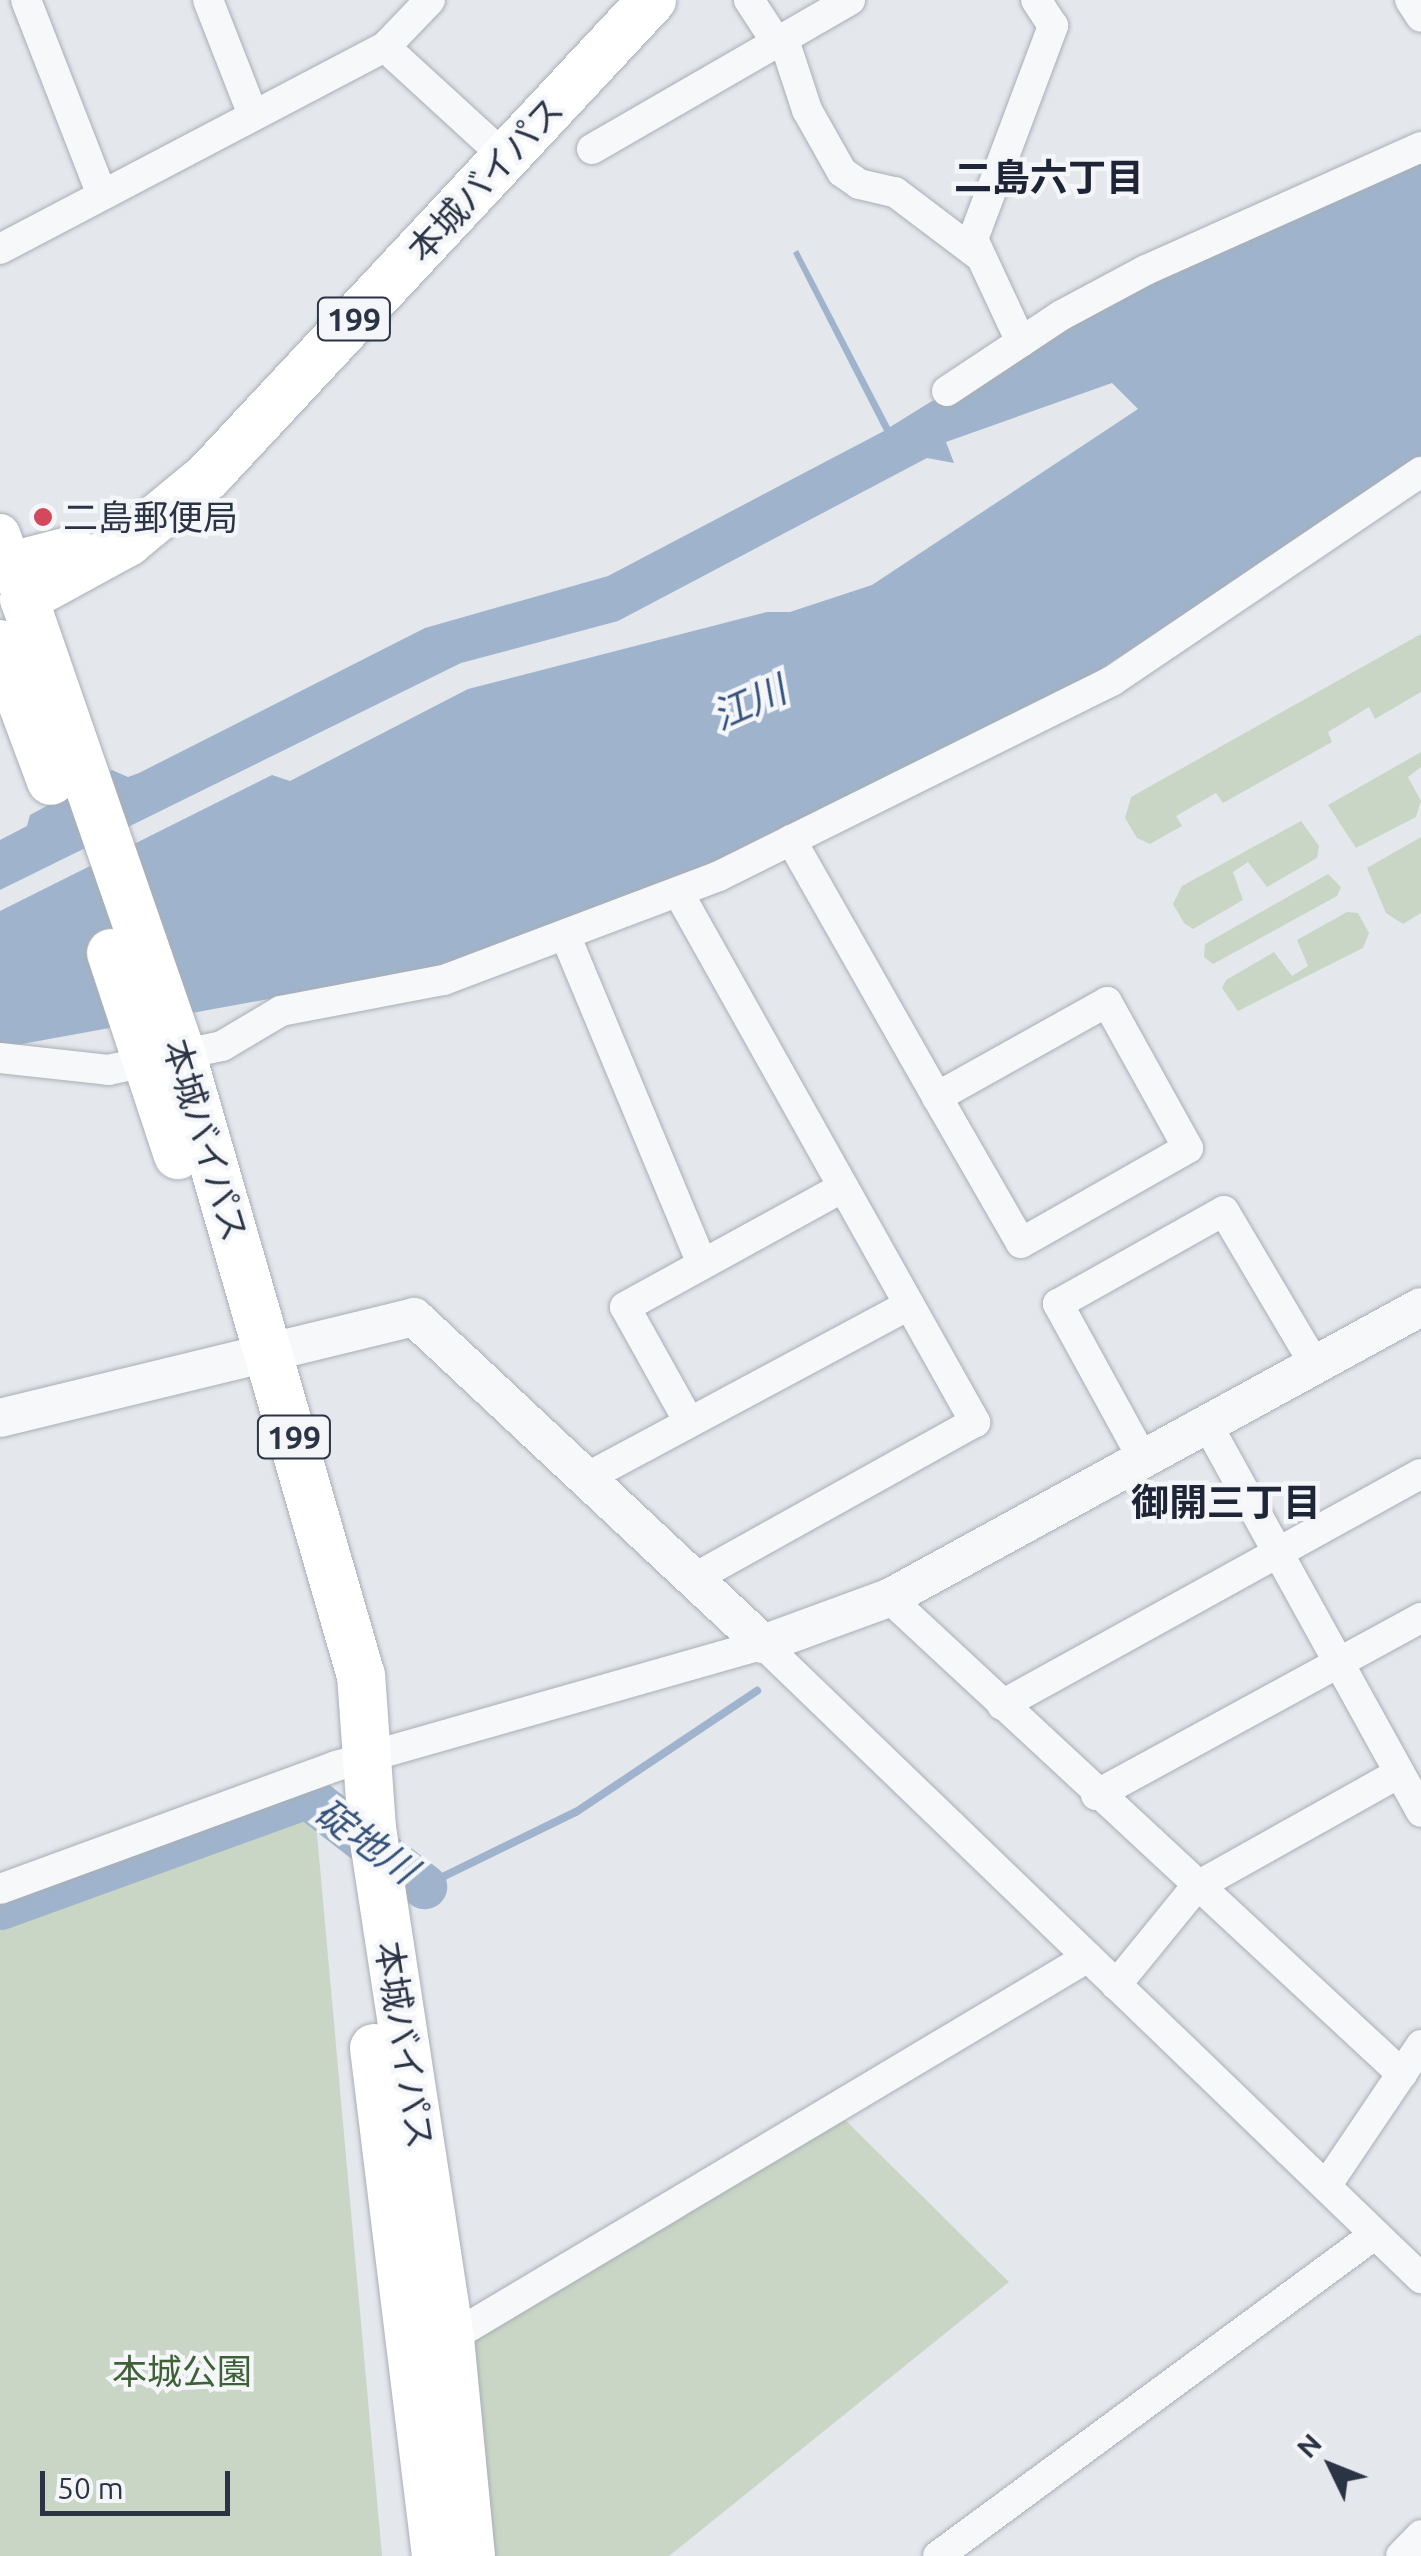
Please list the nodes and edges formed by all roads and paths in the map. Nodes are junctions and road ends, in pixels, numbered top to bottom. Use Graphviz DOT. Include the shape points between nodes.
graph roads {
  1 [pos="26,0"];
  2 [pos="208,0"];
  3 [pos="430,0"];
  4 [pos="618,0"];
  5 [pos="652,0"];
  6 [pos="749,0"];
  7 [pos="850,0"];
  8 [pos="1036,0"];
  9 [pos="1410,0"];
  10 [pos="1421,16"];
  11 [pos="780,41"];
  12 [pos="385,47"];
  13 [pos="252,112"];
  14 [pos="1421,147"];
  15 [pos="496,148"];
  16 [pos="592,149"];
  17 [pos="102,195"];
  18 [pos="0,249"];
  19 [pos="976,254"];
  20 [pos="1021,342"];
  21 [pos="947,390"];
  22 [pos="1421,472"];
  23 [pos="9,567"];
  24 [pos="14,668"];
  25 [pos="791,840"];
  26 [pos="678,892"];
  27 [pos="566,937"];
  28 [pos="170,1056"];
  29 [pos="0,1058"];
  30 [pos="938,1097"];
  31 [pos="843,1187"];
  32 [pos="702,1263"];
  33 [pos="910,1305"];
  34 [pos="1421,1306"];
  35 [pos="257,1358"];
  36 [pos="1315,1365"];
  37 [pos="0,1418"];
  38 [pos="688,1420"];
  39 [pos="1207,1424"];
  40 [pos="1143,1459"];
  41 [pos="1421,1474"];
  42 [pos="588,1476"];
  43 [pos="1276,1554"];
  44 [pos="693,1580"];
  45 [pos="889,1598"];
  46 [pos="1421,1618"];
  47 [pos="763,1644"];
  48 [pos="1336,1664"];
  49 [pos="1002,1706"];
  50 [pos="352,1762"];
  51 [pos="1400,1773"];
  52 [pos="1096,1795"];
  53 [pos="1421,1812"];
  54 [pos="367,1882"];
  55 [pos="1196,1886"];
  56 [pos="0,1889"];
  57 [pos="1088,1958"];
  58 [pos="1116,1984"];
  59 [pos="1421,2046"];
  60 [pos="1402,2074"];
  61 [pos="1326,2186"];
  62 [pos="1374,2235"];
  63 [pos="1421,2278"];
  64 [pos="450,2338"];
  65 [pos="1421,2535"];
  66 [pos="436,2556"];
  67 [pos="471,2556"];
  68 [pos="938,2556"];
  69 [pos="1401,2556"];
  1 -- 17 [label="street"];
  2 -- 13 [label="street"];
  3 -- 12 [label="street"];
  4 -- 15 [label="highway, 本城バイパス / 199"];
  5 -- 15 [label="highway, 本城バイパス / 199"];
  6 -- 11 [label="street"];
  7 -- 11 [label="street"];
  8 -- 19 [label="street" via="1054,26 986,200 973,238"];
  9 -- 10 [label="street"];
  11 -- 16 [label="street"];
  11 -- 19 [label="street" via="807,110 842,172 859,184 895,192"];
  12 -- 13 [label="street"];
  12 -- 15 [label="street"];
  13 -- 17 [label="street"];
  14 -- 20 [label="street" via="1146,270"];
  15 -- 23 [label="highway, 本城バイパス / 199" via="208,476 128,542"];
  17 -- 18 [label="street"];
  19 -- 20 [label="street"];
  20 -- 21 [label="street"];
  22 -- 25 [label="street" via="1112,681"];
  23 -- 24 [label="highway, 本城バイパス / 199"];
  24 -- 28 [label="highway, 本城バイパス / 199" via="69,786"];
  25 -- 26 [label="street"];
  25 -- 30 [label="street"];
  26 -- 27 [label="street"];
  26 -- 31 [label="street"];
  27 -- 28 [label="street" via="444,980 281,1010 222,1046"];
  27 -- 32 [label="street"];
  28 -- 29 [label="street" via="84,1070"];
  28 -- 35 [label="highway, 本城バイパス / 199"];
  30 -- 30 [label="street" via="1021,1243 1188,1148 1107,1002"];
  31 -- 32 [label="street"];
  31 -- 33 [label="street"];
  32 -- 38 [label="street" via="625,1306"];
  33 -- 38 [label="street"];
  33 -- 44 [label="street" via="975,1422"];
  34 -- 36 [label="street"];
  35 -- 37 [label="street"];
  35 -- 42 [label="street" via="414,1317"];
  35 -- 50 [label="highway, 本城バイパス / 199"];
  36 -- 39 [label="street"];
  36 -- 40 [label="street" via="1224,1210 1058,1304"];
  38 -- 42 [label="street"];
  39 -- 40 [label="street"];
  39 -- 43 [label="street"];
  40 -- 45 [label="street"];
  41 -- 43 [label="street"];
  42 -- 44 [label="street"];
  43 -- 48 [label="street"];
  43 -- 49 [label="street"];
  44 -- 47 [label="street"];
  45 -- 47 [label="street"];
  45 -- 49 [label="street"];
  46 -- 48 [label="street"];
  47 -- 50 [label="street"];
  47 -- 57 [label="street"];
  48 -- 51 [label="street"];
  48 -- 52 [label="street"];
  49 -- 52 [label="street"];
  50 -- 54 [label="highway, 本城バイパス / 199"];
  50 -- 54 [label="highway, 本城バイパス / 199" via="372,1828"];
  50 -- 56 [label="street"];
  51 -- 53 [label="street"];
  51 -- 55 [label="street"];
  52 -- 55 [label="street"];
  54 -- 64 [label="highway, 本城バイパス / 199"];
  54 -- 66 [label="highway, 本城バイパス / 199"];
  55 -- 58 [label="street"];
  55 -- 60 [label="street"];
  57 -- 58 [label="street"];
  57 -- 64 [label="street"];
  58 -- 61 [label="street"];
  59 -- 60 [label="street"];
  60 -- 61 [label="street"];
  61 -- 62 [label="street"];
  62 -- 63 [label="street"];
  62 -- 68 [label="street"];
  64 -- 67 [label="highway, 本城バイパス / 199"];
  65 -- 69 [label="street"];
}
